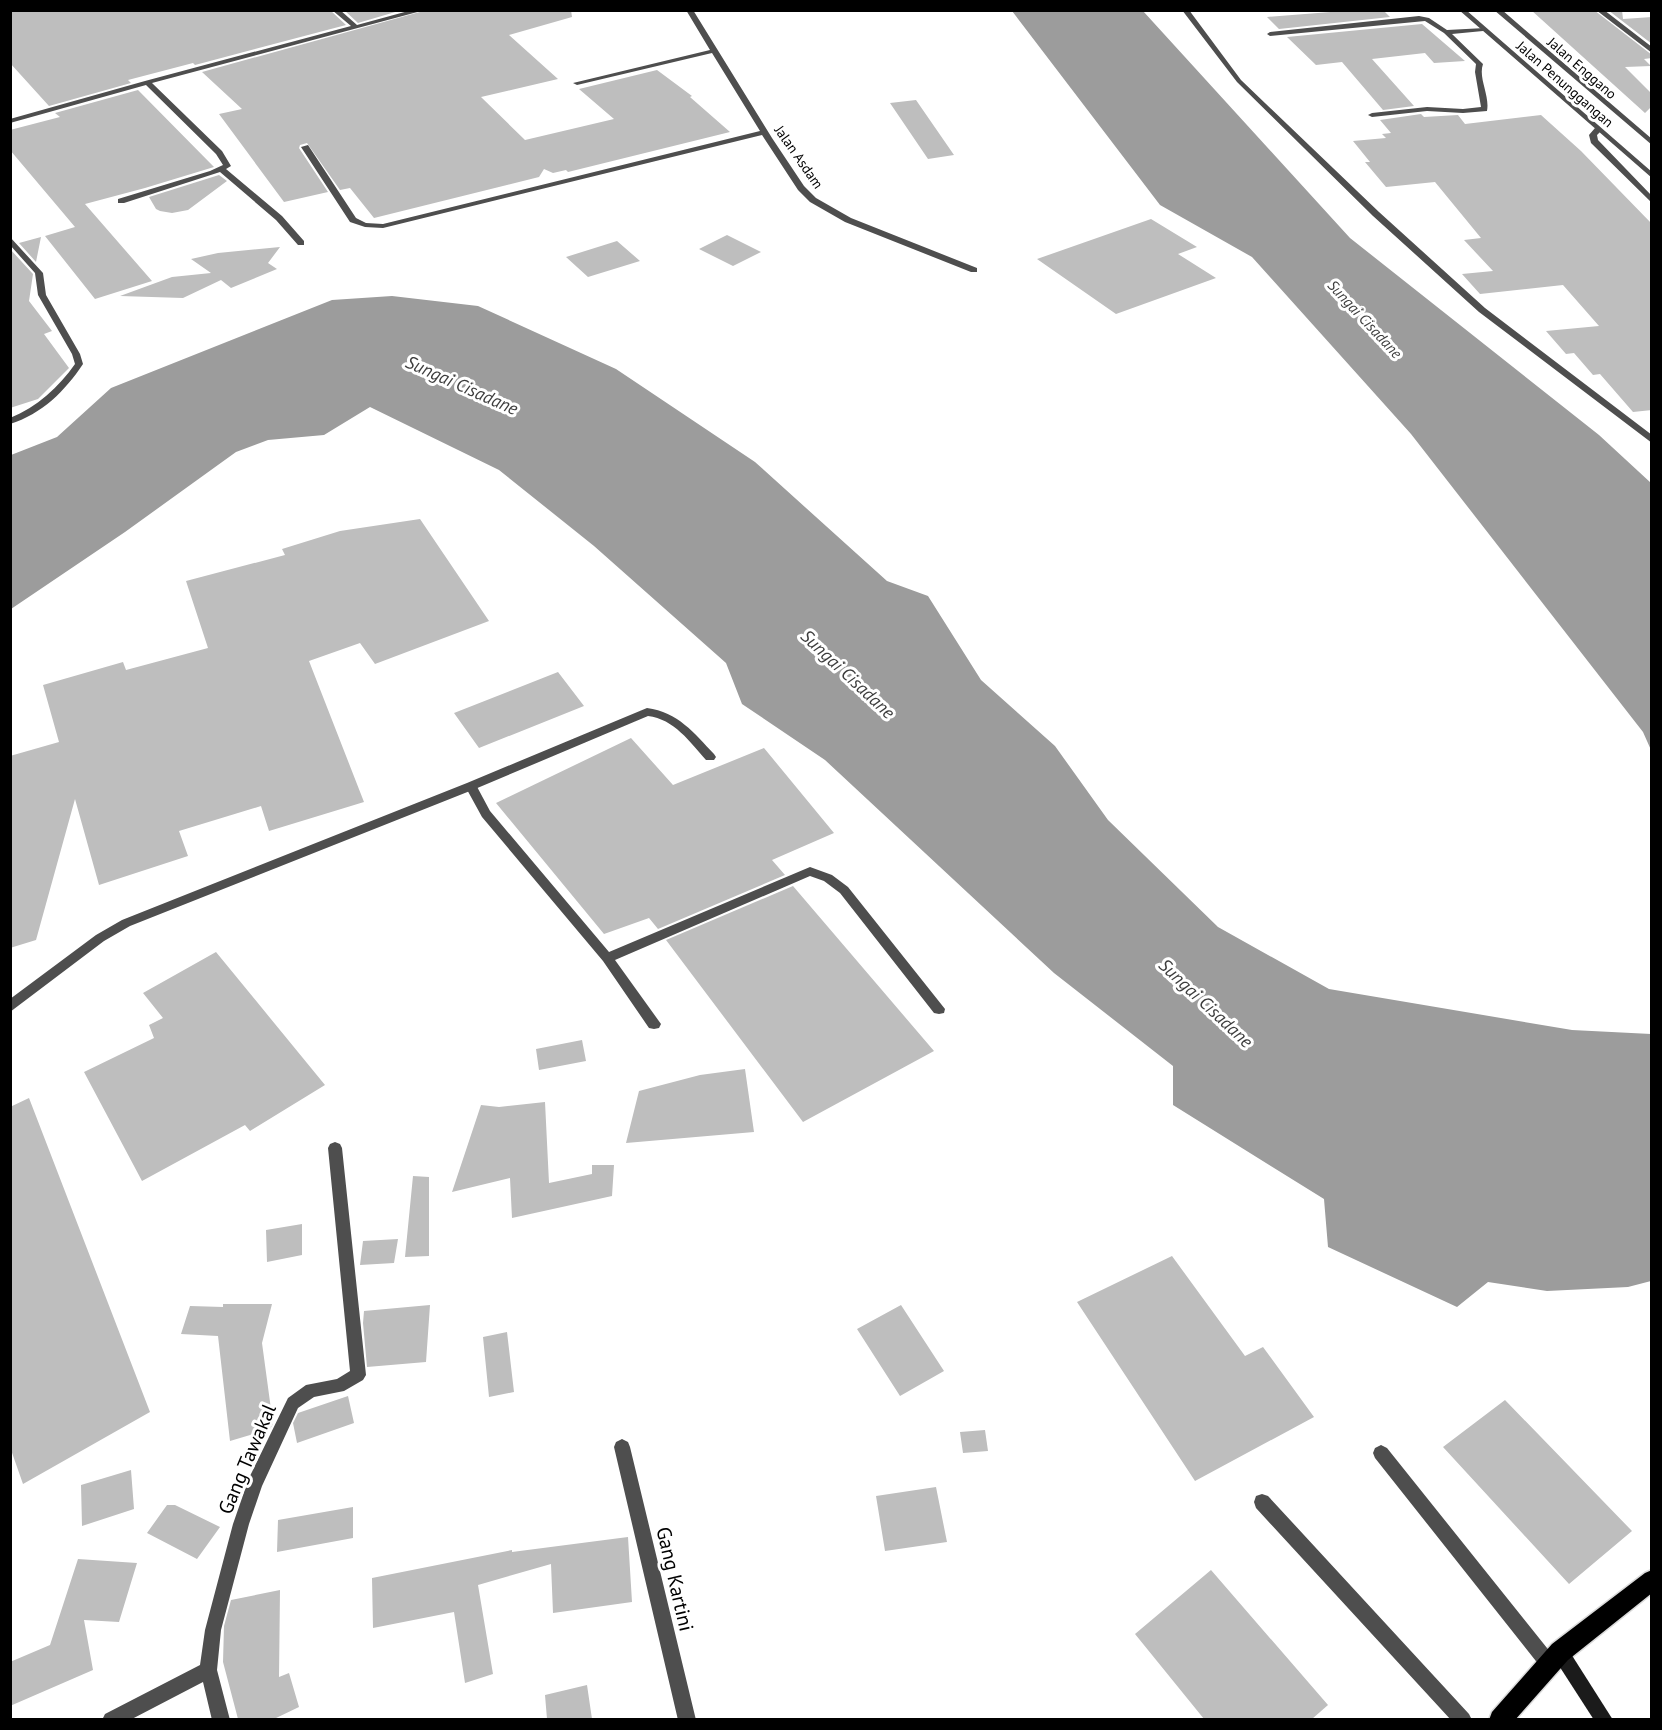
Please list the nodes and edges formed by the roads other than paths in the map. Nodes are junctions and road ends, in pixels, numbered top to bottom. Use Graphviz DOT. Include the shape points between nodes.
graph roads {
  1 [pos="335,10"];
  2 [pos="422,10"];
  3 [pos="688,10"];
  4 [pos="1185,10"];
  5 [pos="1462,10"];
  6 [pos="1497,10"];
  7 [pos="1599,11"];
  8 [pos="356,27"];
  9 [pos="1483,29"];
  10 [pos="1446,32"];
  11 [pos="1270,33"];
  12 [pos="713,51"];
  13 [pos="1652,51"];
  14 [pos="147,82"];
  15 [pos="577,83"];
  16 [pos="1372,115"];
  17 [pos="10,121"];
  18 [pos="1598,130"];
  19 [pos="764,132"];
  20 [pos="1652,143"];
  21 [pos="305,147"];
  22 [pos="222,170"];
  23 [pos="1652,176"];
  24 [pos="121,201"];
  25 [pos="1652,201"];
  26 [pos="10,239"];
  27 [pos="301,243"];
  28 [pos="974,270"];
  29 [pos="10,421"];
  30 [pos="1652,440"];
  31 [pos="710,757"];
  32 [pos="471,786"];
  33 [pos="607,958"];
  34 [pos="10,1007"];
  35 [pos="939,1009"];
  36 [pos="654,1024"];
  37 [pos="335,1148"];
  38 [pos="622,1448"];
  39 [pos="1381,1453"];
  40 [pos="1262,1502"];
  41 [pos="1652,1580"];
  42 [pos="1555,1658"];
  43 [pos="208,1670"];
  44 [pos="111,1719"];
  45 [pos="221,1719"];
  46 [pos="687,1719"];
  47 [pos="1463,1719"];
  48 [pos="1500,1719"];
  49 [pos="1604,1719"];
  1 -- 8 [label="street"];
  2 -- 8 [label="street"];
  3 -- 12 [label="street, Jalan Asdam"];
  4 -- 30 [label="street" via="1239,81 1376,214 1482,309"];
  5 -- 9 [label="street, Jalan Penunggangan"];
  6 -- 20 [label="street, Jalan Enggano"];
  7 -- 13 [label="street"];
  8 -- 14 [label="street"];
  9 -- 10 [label="street"];
  9 -- 18 [label="street, Jalan Penunggangan"];
  10 -- 11 [label="street" via="1419,18"];
  10 -- 16 [label="street" via="1480,64 1478,81 1485,98 1484,109 1427,109"];
  12 -- 15 [label="street"];
  12 -- 19 [label="street, Jalan Asdam"];
  14 -- 17 [label="street"];
  14 -- 22 [label="street" via="223,158 227,166"];
  18 -- 23 [label="street, Jalan Penunggangan"];
  18 -- 25 [label="street" via="1594,141"];
  19 -- 21 [label="street" via="383,226 353,220"];
  19 -- 28 [label="street, Jalan Asdam" via="813,200 848,220"];
  22 -- 24 [label="street"];
  22 -- 27 [label="street" via="279,218"];
  26 -- 29 [label="street" via="39,273 42,295 79,364 31,413"];
  31 -- 32 [label="street" via="670,716 647,712"];
  32 -- 33 [label="street" via="486,814"];
  32 -- 34 [label="street" via="126,923 100,938"];
  33 -- 35 [label="street" via="810,872 828,878 844,890"];
  33 -- 36 [label="street"];
  37 -- 43 [label="street, Gang Tawakal" via="358,1376 339,1386 310,1390 293,1403 241,1524 213,1630"];
  38 -- 46 [label="street, Gang Kartini"];
  39 -- 42 [label="street"];
  40 -- 47 [label="street"];
  41 -- 42 [label="main road"];
  42 -- 48 [label="main road"];
  42 -- 49 [label="street"];
  43 -- 44 [label="street"];
  43 -- 45 [label="street, Gang Tawakal"];
}
